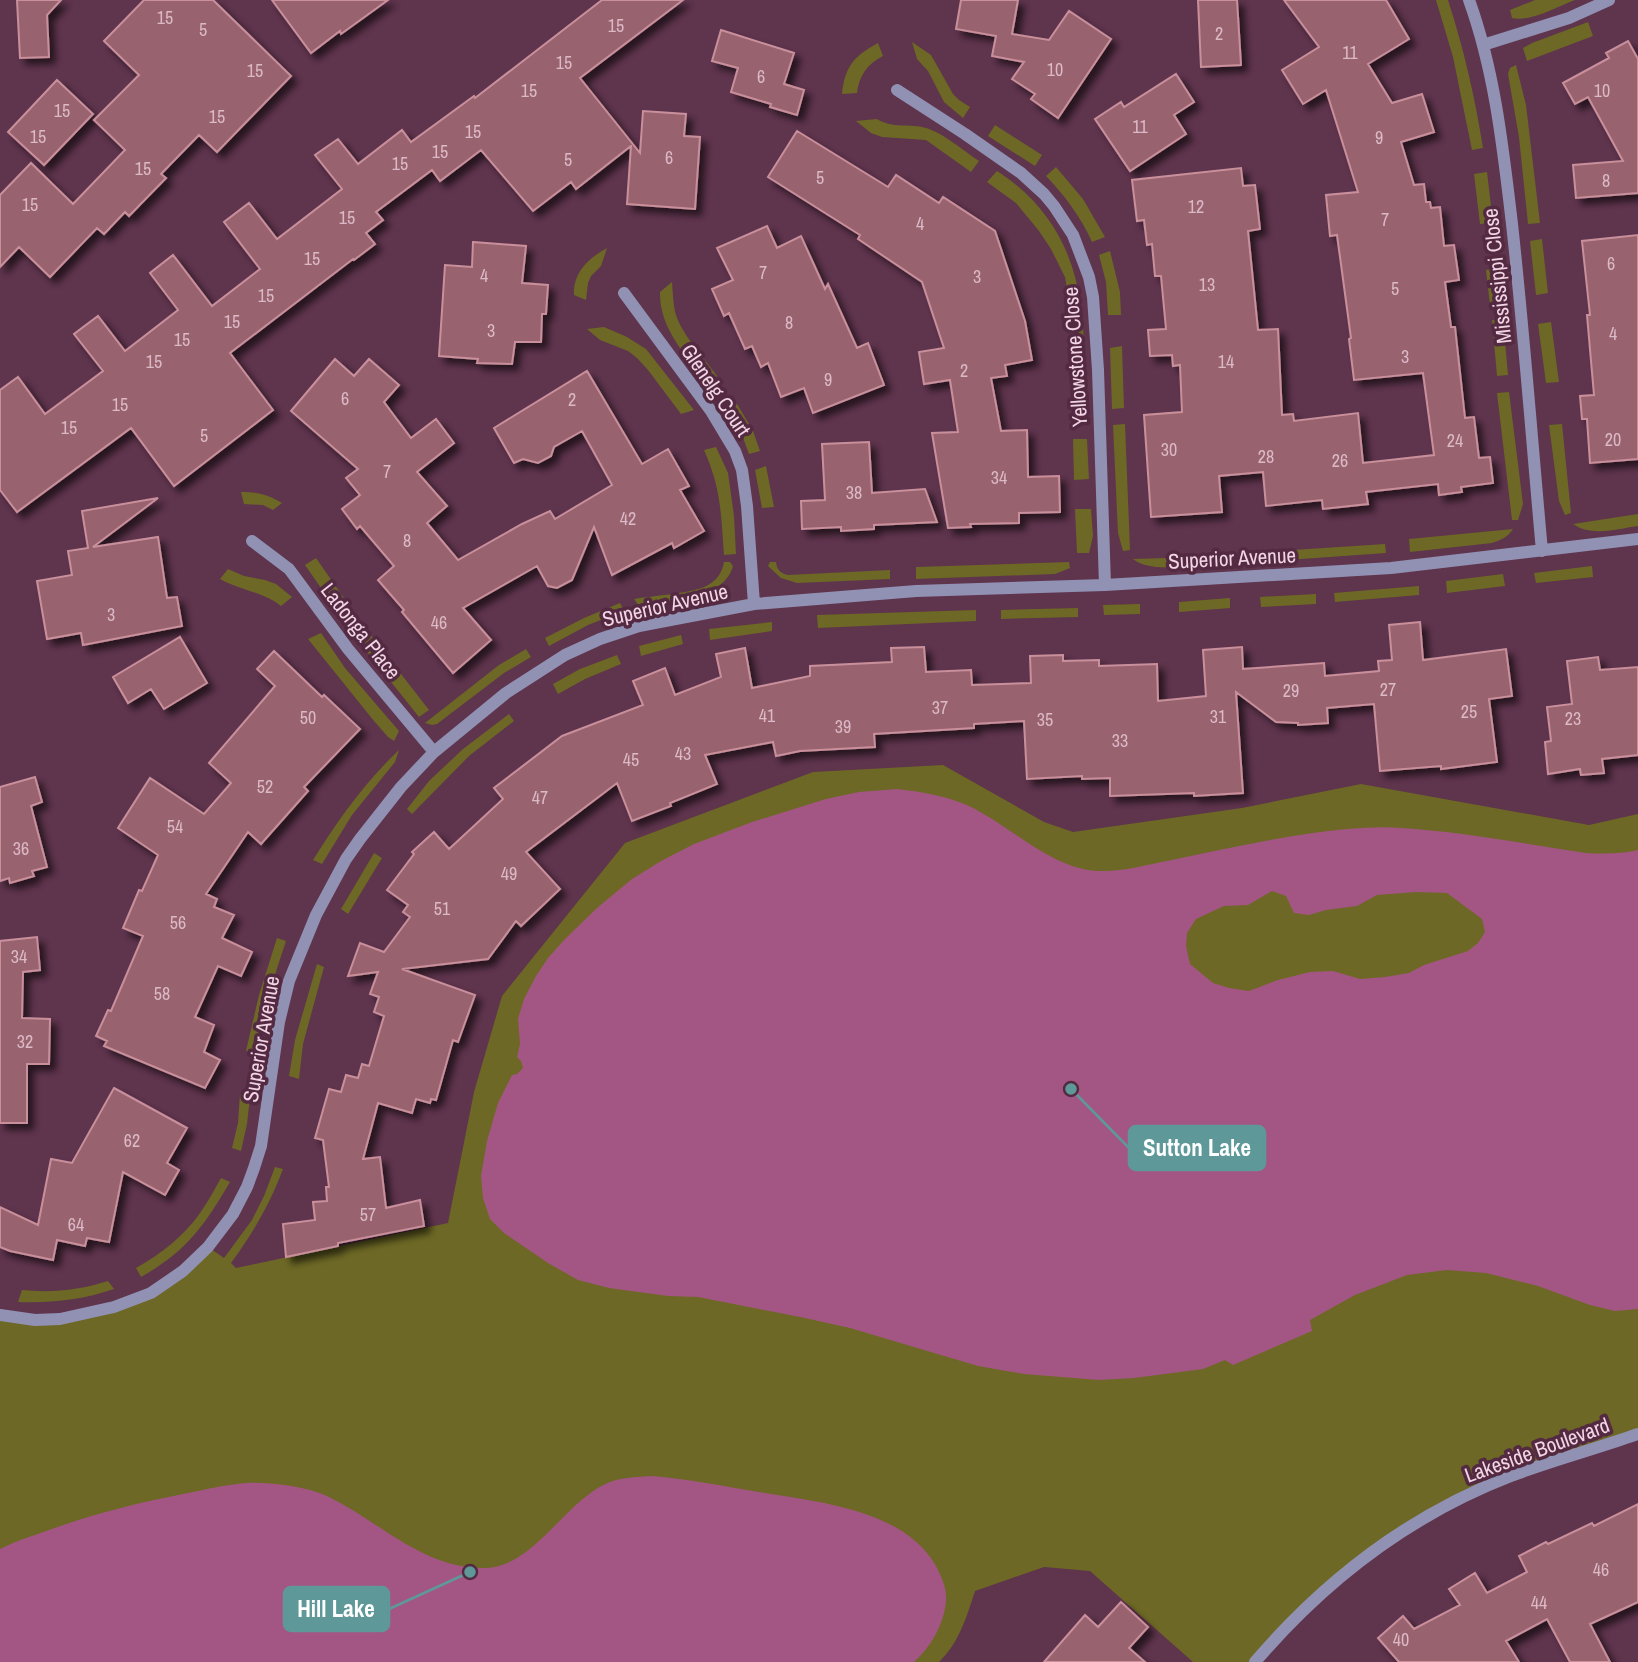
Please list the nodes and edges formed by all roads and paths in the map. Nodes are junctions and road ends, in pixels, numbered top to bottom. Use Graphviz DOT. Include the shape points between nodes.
graph roads {
  1 [pos="1469,0"];
  2 [pos="1609,0"];
  3 [pos="1483,46"];
  4 [pos="897,90"];
  5 [pos="624,293"];
  6 [pos="1638,539"];
  7 [pos="252,541"];
  8 [pos="1542,551"];
  9 [pos="1105,585"];
  10 [pos="754,604"];
  11 [pos="434,752"];
  12 [pos="0,1315"];
  13 [pos="1638,1434"];
  14 [pos="1255,1662"];
  1 -- 3 [label="street, Mississippi Close"];
  2 -- 3 [label="street"];
  3 -- 8 [label="street, Mississippi Close" via="1508,193"];
  4 -- 9 [label="street, Yellowstone Close" via="1021,173 1049,200 1073,235 1093,297"];
  5 -- 10 [label="street, Glenelg Court" via="735,451 747,506"];
  6 -- 8 [label="street, Superior Avenue"];
  7 -- 11 [label="street, Ladonga Place" via="289,569"];
  8 -- 9 [label="street, Superior Avenue" via="1391,569"];
  9 -- 10 [label="street, Superior Avenue" via="916,591"];
  10 -- 11 [label="street, Superior Avenue" via="639,626 565,655 506,693"];
  11 -- 12 [label="street, Superior Avenue" via="360,839 316,915 289,981 254,1168 233,1214 208,1247 151,1293 114,1307 48,1320"];
  13 -- 14 [label="street, Lakeside Boulevard" via="1511,1476 1434,1512 1329,1586"];
}
